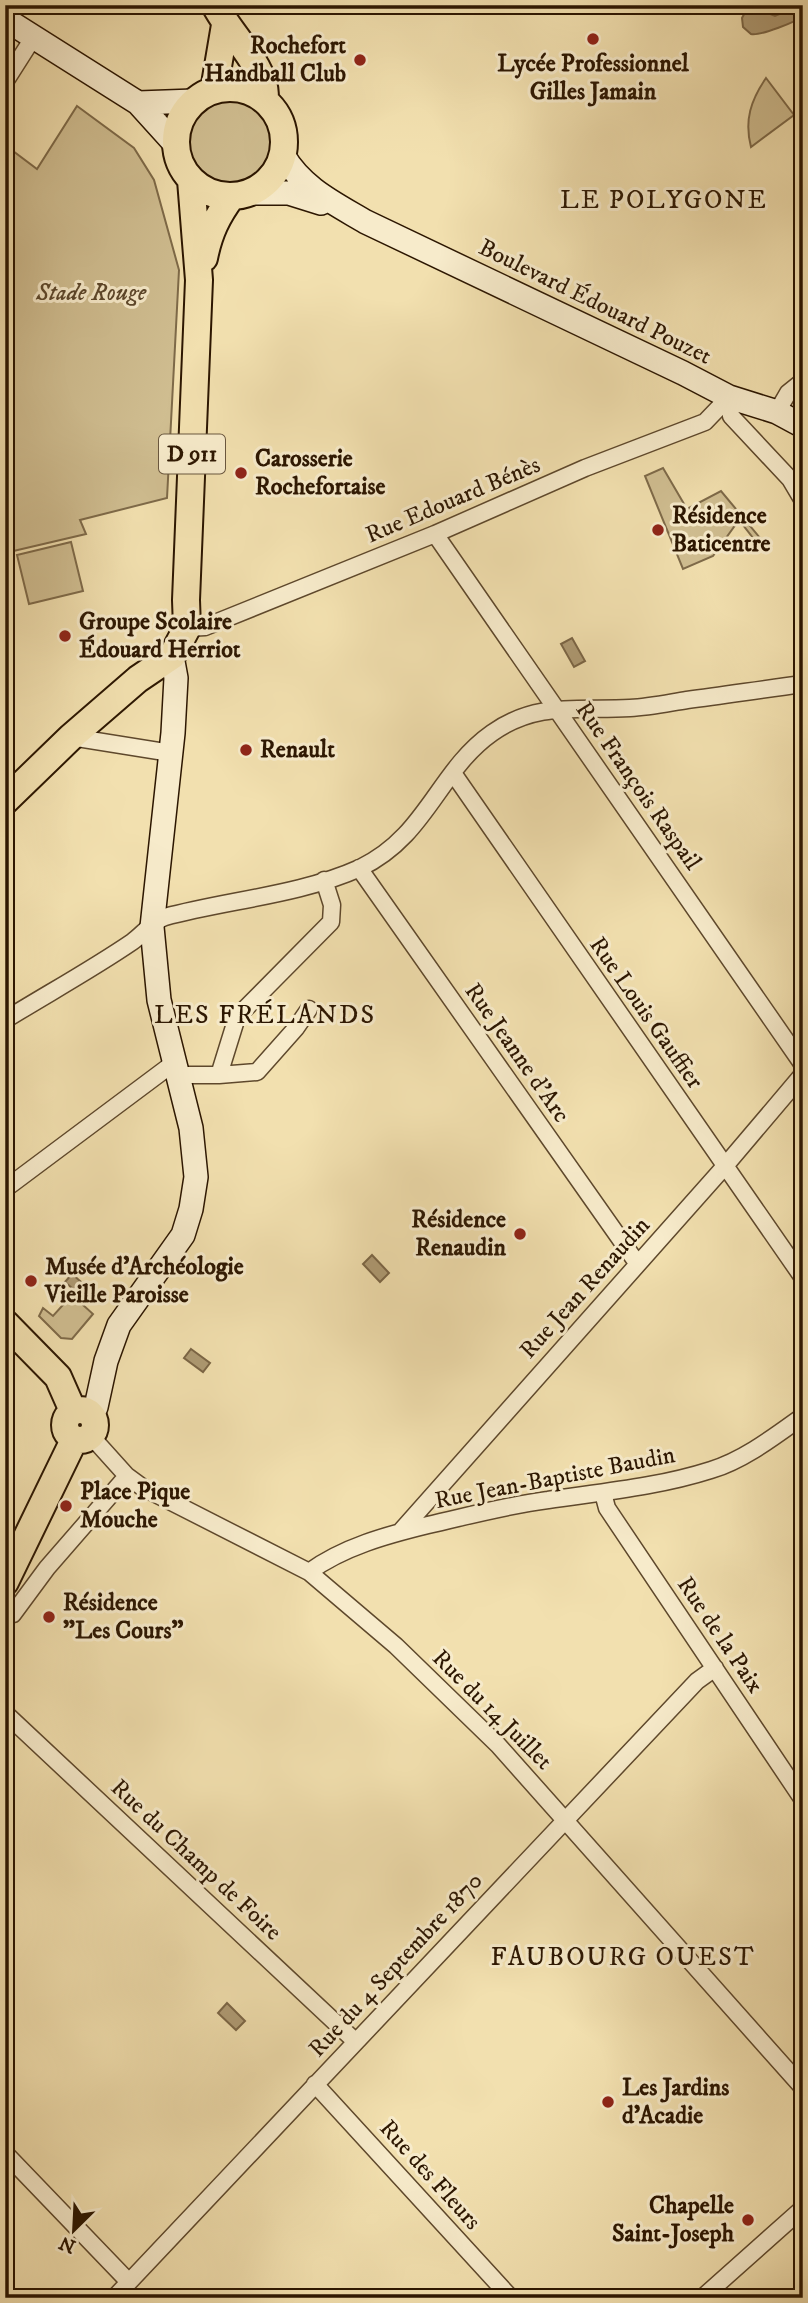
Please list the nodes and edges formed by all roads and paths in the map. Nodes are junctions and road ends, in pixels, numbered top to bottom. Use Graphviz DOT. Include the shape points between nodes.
graph roads {
  1 [pos="220,15"];
  2 [pos="5,19"];
  3 [pos="33,38"];
  4 [pos="5,82"];
  5 [pos="204,96"];
  6 [pos="265,100"];
  7 [pos="138,103"];
  8 [pos="176,145"];
  9 [pos="284,155"];
  10 [pos="191,180"];
  11 [pos="241,195"];
  12 [pos="366,222"];
  13 [pos="199,280"];
  14 [pos="803,381"];
  15 [pos="729,397"];
  16 [pos="777,412"];
  17 [pos="803,426"];
  18 [pos="803,501"];
  19 [pos="435,534"];
  20 [pos="187,628"];
  21 [pos="172,656"];
  22 [pos="803,684"];
  23 [pos="557,708"];
  24 [pos="71,737"];
  25 [pos="171,753"];
  26 [pos="453,773"];
  27 [pos="5,801"];
  28 [pos="359,868"];
  29 [pos="324,880"];
  30 [pos="152,927"];
  31 [pos="309,1009"];
  32 [pos="5,1020"];
  33 [pos="803,1065"];
  34 [pos="176,1069"];
  35 [pos="219,1074"];
  36 [pos="803,1074"];
  37 [pos="725,1166"];
  38 [pos="5,1189"];
  39 [pos="637,1264"];
  40 [pos="803,1279"];
  41 [pos="5,1323"];
  42 [pos="800,1425"];
  43 [pos="79,1427"];
  44 [pos="127,1476"];
  45 [pos="603,1493"];
  46 [pos="400,1532"];
  47 [pos="5,1559"];
  48 [pos="309,1572"];
  49 [pos="5,1582"];
  50 [pos="5,1614"];
  51 [pos="715,1668"];
  52 [pos="5,1713"];
  53 [pos="803,1800"];
  54 [pos="565,1819"];
  55 [pos="355,2041"];
  56 [pos="315,2084"];
  57 [pos="803,2088"];
  58 [pos="5,2153"];
  59 [pos="803,2208"];
  60 [pos="129,2282"];
  61 [pos="114,2298"];
  62 [pos="511,2298"];
  63 [pos="702,2298"];
  1 -- 5 [label="main road"];
  1 -- 6 [label="main road" via="263,82"];
  2 -- 3 [label="street"];
  3 -- 4 [label="street"];
  3 -- 7 [label="street"];
  5 -- 6 [label="main road" via="232,88"];
  5 -- 7 [label="street"];
  5 -- 8 [label="main road" via="184,114"];
  6 -- 9 [label="main road" via="285,133"];
  7 -- 8 [label="street"];
  8 -- 10 [label="main road"];
  9 -- 11 [label="main road" via="275,174 259,188"];
  9 -- 12 [label="street, Boulevard Édouard Pouzet" via="298,177"];
  10 -- 11 [label="main road" via="210,192"];
  10 -- 13 [label="main road, D 911"];
  11 -- 12 [label="street, Boulevard Édouard Pouzet" via="289,193"];
  11 -- 13 [label="main road, D 911" via="216,218"];
  12 -- 15 [label="street, Boulevard Édouard Pouzet"];
  13 -- 20 [label="main road, D 911"];
  14 -- 16 [label="street" via="788,393"];
  15 -- 16 [label="street, Boulevard Édouard Pouzet"];
  15 -- 18 [label="street" via="731,416 790,479"];
  15 -- 19 [label="street, Rue Edouard Bénès" via="705,422"];
  16 -- 17 [label="street, Boulevard Édouard Pouzet"];
  19 -- 20 [label="street, Rue Edouard Bénès" via="205,627"];
  19 -- 23 [label="street, Rue François Raspail"];
  20 -- 21 [label="main road, D 911"];
  21 -- 24 [label="main road" via="138,678"];
  21 -- 25 [label="street" via="176,678"];
  22 -- 23 [label="street" via="631,708"];
  23 -- 26 [label="street" via="523,717 492,733"];
  23 -- 33 [label="street, Rue François Raspail"];
  24 -- 25 [label="street"];
  24 -- 27 [label="main road"];
  25 -- 30 [label="street"];
  26 -- 28 [label="street" via="405,837"];
  26 -- 37 [label="street, Rue Louis Gauffier"];
  28 -- 29 [label="street"];
  28 -- 39 [label="street, Rue Jeanne d'Arc"];
  29 -- 30 [label="street" via="162,918"];
  29 -- 35 [label="street" via="332,905 331,922 237,1017"];
  30 -- 32 [label="street"];
  30 -- 34 [label="street" via="159,1000"];
  31 -- 35 [label="street" via="257,1072"];
  34 -- 35 [label="street"];
  34 -- 38 [label="street"];
  34 -- 43 [label="street" via="195,1155 197,1177 191,1209 183,1235 119,1325 96,1408"];
  36 -- 37 [label="street, Rue Jean Renaudin"];
  37 -- 39 [label="street, Rue Jean Renaudin"];
  37 -- 40 [label="street, Rue Louis Gauffier"];
  39 -- 46 [label="street, Rue Jean Renaudin"];
  41 -- 43 [label="main road" via="58,1377"];
  42 -- 45 [label="street, Rue Jean-Baptiste Baudin" via="711,1471"];
  43 -- 44 [label="street, Rue du 14 Juillet"];
  43 -- 47 [label="main road" via="53,1454"];
  43 -- 49 [label="main road"];
  44 -- 48 [label="street, Rue du 14 Juillet"];
  44 -- 50 [label="street" via="47,1567 13,1614"];
  45 -- 46 [label="street, Rue Jean-Baptiste Baudin" via="546,1500"];
  45 -- 51 [label="street, Rue de la Paix" via="607,1508"];
  46 -- 48 [label="street, Rue Jean-Baptiste Baudin" via="330,1557"];
  48 -- 54 [label="street, Rue du 14 Juillet" via="396,1646 498,1745"];
  51 -- 53 [label="street, Rue de la Paix"];
  51 -- 54 [label="street, Rue du 4 Septembre 1870" via="697,1681"];
  52 -- 55 [label="street, Rue du Champ de Foire"];
  54 -- 55 [label="street, Rue du 4 Septembre 1870"];
  54 -- 57 [label="street, Rue du 14 Juillet"];
  55 -- 56 [label="street, Rue du 4 Septembre 1870"];
  56 -- 60 [label="street, Rue du 4 Septembre 1870"];
  56 -- 62 [label="street, Rue des Fleurs"];
  58 -- 60 [label="street"];
  59 -- 63 [label="street"];
  60 -- 61 [label="street, Rue du 4 Septembre 1870"];
}
